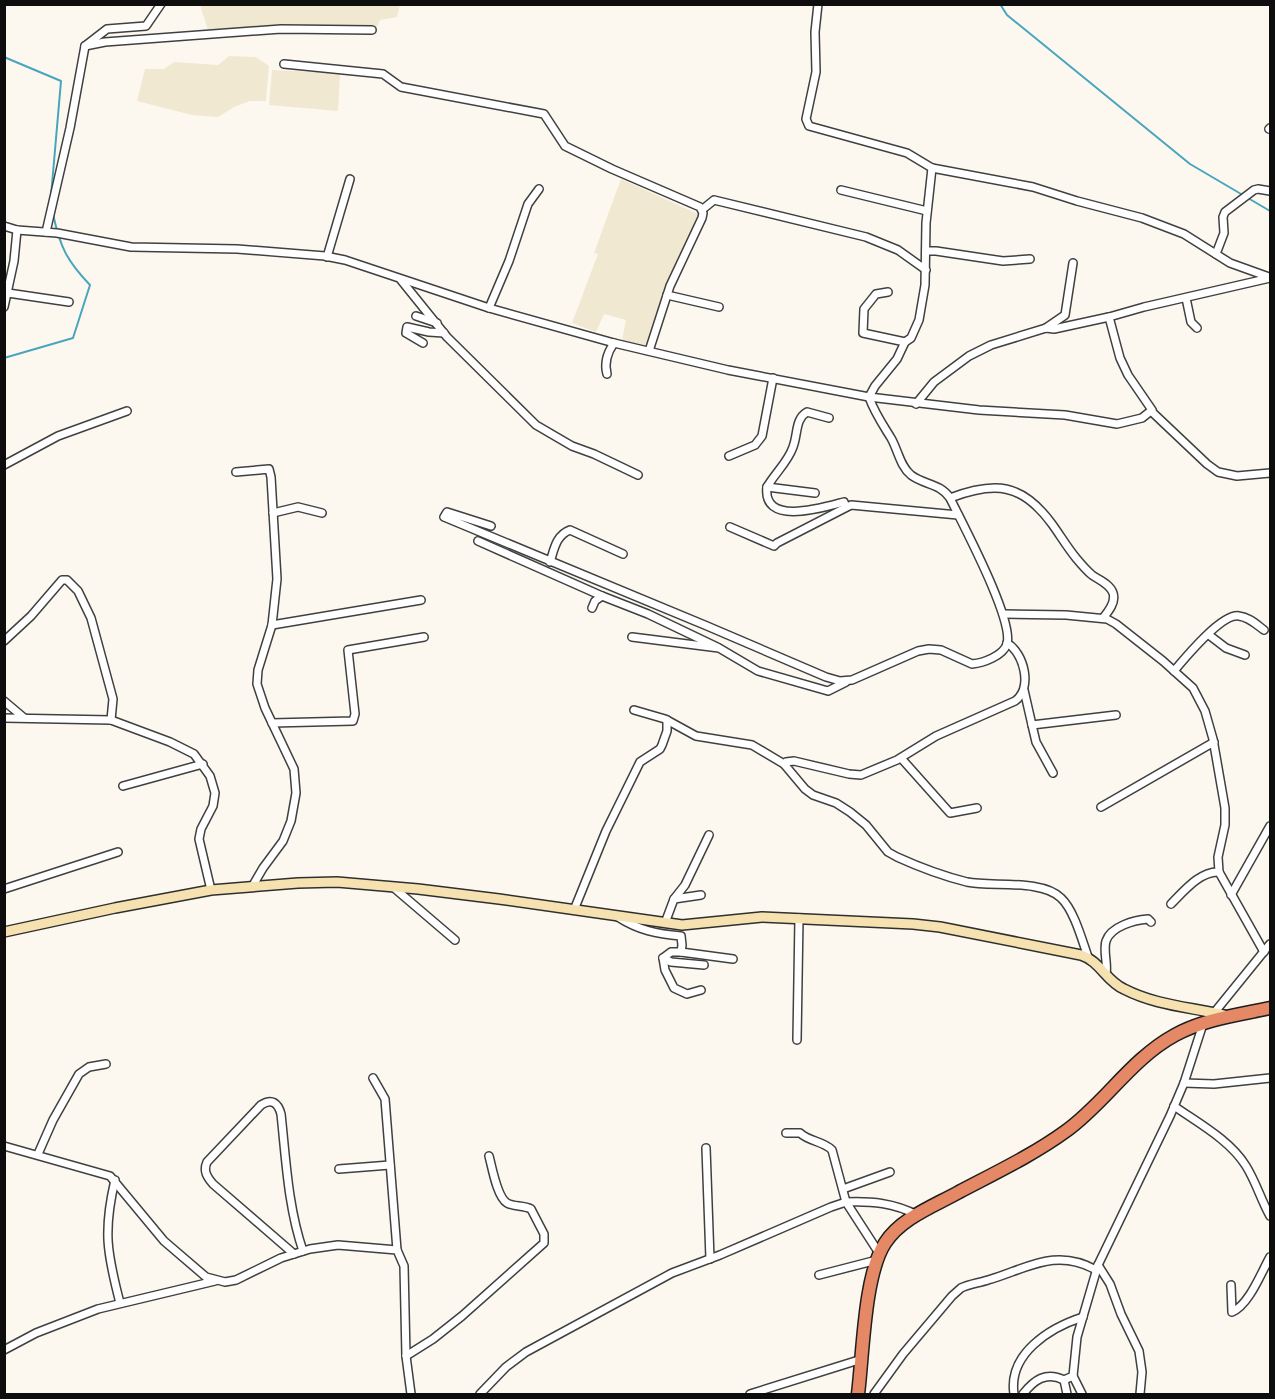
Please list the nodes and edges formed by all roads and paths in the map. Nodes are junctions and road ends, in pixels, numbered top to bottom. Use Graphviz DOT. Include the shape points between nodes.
graph roads {
  1 [pos="161,4"];
  2 [pos="818,4"];
  3 [pos="372,30"];
  4 [pos="85,46"];
  5 [pos="284,64"];
  6 [pos="932,168"];
  7 [pos="350,179"];
  8 [pos="539,189"];
  9 [pos="841,190"];
  10 [pos="1270,191"];
  11 [pos="703,209"];
  12 [pos="927,211"];
  13 [pos="4,226"];
  14 [pos="17,230"];
  15 [pos="49,232"];
  16 [pos="926,251"];
  17 [pos="1216,254"];
  18 [pos="327,257"];
  19 [pos="1030,259"];
  20 [pos="1073,263"];
  21 [pos="926,270"];
  22 [pos="399,278"];
  23 [pos="1270,278"];
  24 [pos="888,292"];
  25 [pos="8,293"];
  26 [pos="667,295"];
  27 [pos="1186,298"];
  28 [pos="69,302"];
  29 [pos="4,307"];
  30 [pos="719,307"];
  31 [pos="489,309"];
  32 [pos="416,316"];
  33 [pos="1109,317"];
  34 [pos="437,323"];
  35 [pos="1046,328"];
  36 [pos="1197,328"];
  37 [pos="444,333"];
  38 [pos="905,342"];
  39 [pos="423,343"];
  40 [pos="614,343"];
  41 [pos="649,351"];
  42 [pos="607,374"];
  43 [pos="773,378"];
  44 [pos="869,397"];
  45 [pos="916,404"];
  46 [pos="128,411"];
  47 [pos="1151,411"];
  48 [pos="829,418"];
  49 [pos="729,456"];
  50 [pos="4,465"];
  51 [pos="236,472"];
  52 [pos="1270,473"];
  53 [pos="638,475"];
  54 [pos="767,487"];
  55 [pos="815,493"];
  56 [pos="950,498"];
  57 [pos="846,507"];
  58 [pos="273,513"];
  59 [pos="322,513"];
  60 [pos="958,514"];
  61 [pos="491,526"];
  62 [pos="730,527"];
  63 [pos="478,541"];
  64 [pos="623,554"];
  65 [pos="550,562"];
  66 [pos="603,596"];
  67 [pos="421,600"];
  68 [pos="592,608"];
  69 [pos="1004,614"];
  70 [pos="1103,618"];
  71 [pos="272,625"];
  72 [pos="1264,630"];
  73 [pos="1209,634"];
  74 [pos="424,637"];
  75 [pos="632,637"];
  76 [pos="4,641"];
  77 [pos="1007,643"];
  78 [pos="719,648"];
  79 [pos="1245,655"];
  80 [pos="1174,670"];
  81 [pos="848,680"];
  82 [pos="1024,690"];
  83 [pos="4,701"];
  84 [pos="634,710"];
  85 [pos="1116,715"];
  86 [pos="23,717"];
  87 [pos="4,718"];
  88 [pos="111,720"];
  89 [pos="667,720"];
  90 [pos="272,723"];
  91 [pos="1032,725"];
  92 [pos="1214,742"];
  93 [pos="901,758"];
  94 [pos="203,764"];
  95 [pos="784,764"];
  96 [pos="1053,773"];
  97 [pos="123,786"];
  98 [pos="1101,807"];
  99 [pos="977,808"];
  100 [pos="1270,826"];
  101 [pos="709,835"];
  102 [pos="117,852"];
  103 [pos="1219,872"];
  104 [pos="252,887"];
  105 [pos="393,887"];
  106 [pos="4,890"];
  107 [pos="211,890"];
  108 [pos="701,895"];
  109 [pos="1231,895"];
  110 [pos="674,899"];
  111 [pos="1171,904"];
  112 [pos="574,910"];
  113 [pos="618,917"];
  114 [pos="799,918"];
  115 [pos="1151,922"];
  116 [pos="665,923"];
  117 [pos="4,932"];
  118 [pos="455,940"];
  119 [pos="1270,944"];
  120 [pos="681,952"];
  121 [pos="1264,952"];
  122 [pos="663,957"];
  123 [pos="1088,957"];
  124 [pos="733,959"];
  125 [pos="704,965"];
  126 [pos="1106,975"];
  127 [pos="701,990"];
  128 [pos="1270,1008"];
  129 [pos="1214,1013"];
  130 [pos="1229,1017"];
  131 [pos="1203,1024"];
  132 [pos="797,1040"];
  133 [pos="106,1064"];
  134 [pos="373,1078"];
  135 [pos="1270,1078"];
  136 [pos="1184,1083"];
  137 [pos="1174,1106"];
  138 [pos="786,1133"];
  139 [pos="4,1146"];
  140 [pos="706,1148"];
  141 [pos="38,1154"];
  142 [pos="489,1156"];
  143 [pos="390,1165"];
  144 [pos="339,1169"];
  145 [pos="890,1172"];
  146 [pos="115,1180"];
  147 [pos="843,1189"];
  148 [pos="846,1202"];
  149 [pos="918,1215"];
  150 [pos="1270,1216"];
  151 [pos="303,1251"];
  152 [pos="397,1251"];
  153 [pos="294,1254"];
  154 [pos="878,1256"];
  155 [pos="1270,1257"];
  156 [pos="710,1259"];
  157 [pos="1097,1268"];
  158 [pos="819,1275"];
  159 [pos="214,1281"];
  160 [pos="1231,1285"];
  161 [pos="120,1303"];
  162 [pos="1083,1317"];
  163 [pos="4,1350"];
  164 [pos="406,1356"];
  165 [pos="862,1359"];
  166 [pos="1073,1376"];
  167 [pos="1064,1380"];
  168 [pos="411,1395"];
  169 [pos="480,1395"];
  170 [pos="750,1395"];
  171 [pos="858,1395"];
  172 [pos="874,1395"];
  173 [pos="1014,1395"];
  174 [pos="1023,1395"];
  175 [pos="1067,1395"];
  176 [pos="1082,1395"];
  177 [pos="1140,1395"];
  1 -- 4 [label="street" via="146,26 107,29"];
  2 -- 6 [label="street" via="816,72 806,123 818,130 907,153"];
  3 -- 4 [label="street" via="281,29"];
  4 -- 15 [label="street"];
  5 -- 11 [label="street" via="383,74 401,87 544,114 565,146"];
  6 -- 12 [label="street"];
  6 -- 17 [label="street" via="1033,187 1142,218 1184,234"];
  7 -- 18 [label="street"];
  8 -- 31 [label="street" via="528,204"];
  9 -- 12 [label="street"];
  10 -- 17 [label="street" via="1254,190 1226,211 1224,233"];
  11 -- 21 [label="street" via="714,200 866,237 898,250"];
  11 -- 26 [label="street"];
  12 -- 16 [label="street"];
  13 -- 14 [label="street"];
  14 -- 15 [label="street"];
  14 -- 25 [label="street"];
  15 -- 18 [label="street" via="131,247 237,249"];
  16 -- 19 [label="street" via="1003,261"];
  16 -- 21 [label="street"];
  17 -- 23 [label="street"];
  18 -- 22 [label="street"];
  20 -- 35 [label="street" via="1065,315"];
  21 -- 38 [label="street" via="919,321"];
  22 -- 31 [label="street"];
  22 -- 34 [label="street"];
  23 -- 27 [label="street"];
  24 -- 38 [label="street" via="876,294 864,309 863,333"];
  25 -- 28 [label="street"];
  25 -- 29 [label="street"];
  26 -- 30 [label="street"];
  26 -- 41 [label="street"];
  27 -- 33 [label="street"];
  27 -- 36 [label="street" via="1191,322"];
  31 -- 40 [label="street"];
  32 -- 34 [label="street"];
  33 -- 35 [label="street"];
  33 -- 47 [label="street" via="1120,358"];
  34 -- 37 [label="street"];
  35 -- 45 [label="street" via="969,356 934,382"];
  37 -- 39 [label="street" via="407,327 406,333"];
  37 -- 53 [label="street" via="536,425 572,446"];
  38 -- 44 [label="street"];
  40 -- 41 [label="street"];
  40 -- 42 [label="street" via="607,355"];
  41 -- 43 [label="street"];
  43 -- 44 [label="street"];
  43 -- 49 [label="street" via="762,436 755,445"];
  44 -- 45 [label="street"];
  44 -- 56 [label="street" via="905,468 918,479 941,488"];
  45 -- 47 [label="street" via="1065,415 1117,424 1136,421"];
  46 -- 50 [label="street" via="57,437"];
  47 -- 52 [label="street" via="1218,472 1237,476"];
  48 -- 54 [label="street" via="807,412 802,415 789,457"];
  51 -- 58 [label="street" via="269,469"];
  54 -- 55 [label="street"];
  54 -- 57 [label="street" via="768,500 791,511 844,502"];
  56 -- 60 [label="street"];
  56 -- 70 [label="street" via="988,487 1013,491 1033,502 1076,558 1110,588 1113,603"];
  57 -- 60 [label="street" via="851,504"];
  57 -- 62 [label="street" via="774,546"];
  58 -- 59 [label="street" via="298,507"];
  58 -- 71 [label="street" via="277,579"];
  60 -- 69 [label="street"];
  61 -- 65 [label="street" via="447,512 444,517"];
  63 -- 66 [label="street"];
  64 -- 65 [label="street" via="570,530 555,545"];
  65 -- 81 [label="street" via="821,676"];
  66 -- 68 [label="street"];
  66 -- 78 [label="street"];
  67 -- 71 [label="street"];
  69 -- 70 [label="street"];
  69 -- 77 [label="street"];
  70 -- 80 [label="street"];
  71 -- 90 [label="street" via="257,684"];
  72 -- 73 [label="street" via="1237,615"];
  73 -- 79 [label="street" via="1220,645"];
  73 -- 80 [label="street"];
  74 -- 90 [label="street" via="348,650 353,720"];
  75 -- 78 [label="street"];
  76 -- 88 [label="street" via="62,580 67,580 78,591 91,618 113,699"];
  77 -- 81 [label="street" via="1003,651 979,663 929,649"];
  77 -- 82 [label="street" via="1018,655"];
  78 -- 81 [label="street" via="758,671 828,691"];
  80 -- 92 [label="street" via="1197,694"];
  82 -- 91 [label="street"];
  82 -- 93 [label="street" via="1015,701 936,736"];
  83 -- 86 [label="street"];
  84 -- 89 [label="street"];
  85 -- 91 [label="street"];
  86 -- 87 [label="street"];
  86 -- 88 [label="street"];
  88 -- 94 [label="street" via="180,747"];
  89 -- 95 [label="street" via="696,736 752,745"];
  89 -- 112 [label="street" via="662,745 640,762"];
  90 -- 104 [label="street" via="294,770 296,793 283,841"];
  91 -- 96 [label="street" via="1036,742"];
  92 -- 98 [label="street"];
  92 -- 103 [label="street" via="1226,819"];
  93 -- 95 [label="street" via="857,775 794,761"];
  93 -- 99 [label="street" via="950,813"];
  94 -- 97 [label="street"];
  94 -- 107 [label="street" via="215,793 199,839"];
  95 -- 123 [label="street" via="809,792 850,812 897,857 966,881 1055,892 1068,907"];
  100 -- 109 [label="street"];
  101 -- 110 [label="street"];
  102 -- 106 [label="street"];
  103 -- 109 [label="street"];
  103 -- 111 [label="street" via="1191,884"];
  104 -- 105 [label="street" via="337,882"];
  104 -- 107 [label="street"];
  105 -- 112 [label="street"];
  105 -- 118 [label="street"];
  107 -- 117 [label="street"];
  108 -- 110 [label="street"];
  109 -- 121 [label="street"];
  110 -- 116 [label="street"];
  112 -- 113 [label="street"];
  113 -- 116 [label="street"];
  113 -- 120 [label="street" via="631,926 681,936"];
  114 -- 116 [label="street"];
  114 -- 123 [label="street" via="940,927"];
  114 -- 132 [label="street"];
  115 -- 126 [label="street" via="1138,920 1113,931 1106,940"];
  119 -- 121 [label="street"];
  120 -- 122 [label="street"];
  120 -- 124 [label="street"];
  121 -- 129 [label="street"];
  122 -- 125 [label="street" via="671,962"];
  122 -- 127 [label="street" via="674,988 687,994"];
  123 -- 126 [label="street"];
  126 -- 129 [label="street" via="1140,997"];
  128 -- 130 [label="highway"];
  129 -- 130 [label="street"];
  130 -- 131 [label="highway"];
  131 -- 136 [label="street"];
  131 -- 149 [label="highway" via="1172,1037 1144,1056 1066,1131"];
  133 -- 141 [label="street" via="89,1067 79,1074"];
  134 -- 143 [label="street" via="385,1099"];
  135 -- 136 [label="street"];
  136 -- 137 [label="street"];
  137 -- 150 [label="street" via="1234,1151 1245,1164"];
  137 -- 157 [label="street"];
  138 -- 147 [label="street" via="800,1132 827,1145"];
  139 -- 141 [label="street"];
  140 -- 156 [label="street"];
  141 -- 146 [label="street"];
  142 -- 164 [label="street" via="502,1198 531,1209 544,1234 544,1243 462,1316"];
  143 -- 144 [label="street"];
  143 -- 152 [label="street"];
  145 -- 147 [label="street"];
  146 -- 159 [label="street" via="164,1241"];
  146 -- 161 [label="street" via="106,1236"];
  147 -- 148 [label="street"];
  148 -- 149 [label="street" via="883,1202"];
  148 -- 154 [label="street"];
  148 -- 156 [label="street"];
  149 -- 154 [label="highway" via="893,1233"];
  151 -- 152 [label="street" via="338,1245"];
  151 -- 153 [label="street"];
  151 -- 153 [label="street" via="290,1197 281,1114 279,1106 268,1101 207,1162 205,1170 213,1184"];
  152 -- 164 [label="street" via="404,1266"];
  153 -- 159 [label="street" via="236,1280"];
  154 -- 158 [label="street"];
  154 -- 165 [label="highway"];
  155 -- 160 [label="street" via="1246,1301 1233,1312"];
  156 -- 169 [label="street" via="672,1273 526,1352"];
  157 -- 162 [label="street"];
  157 -- 172 [label="street" via="1079,1262 1048,1260 961,1288 903,1354"];
  157 -- 177 [label="street" via="1110,1284 1139,1351"];
  159 -- 161 [label="street"];
  161 -- 163 [label="street" via="36,1333"];
  162 -- 166 [label="street"];
  162 -- 173 [label="street" via="1054,1328 1027,1352 1016,1371"];
  164 -- 168 [label="street"];
  165 -- 170 [label="street"];
  165 -- 171 [label="highway"];
  166 -- 167 [label="street"];
  166 -- 176 [label="street"];
  167 -- 174 [label="street" via="1042,1377"];
  167 -- 175 [label="street"];
}
